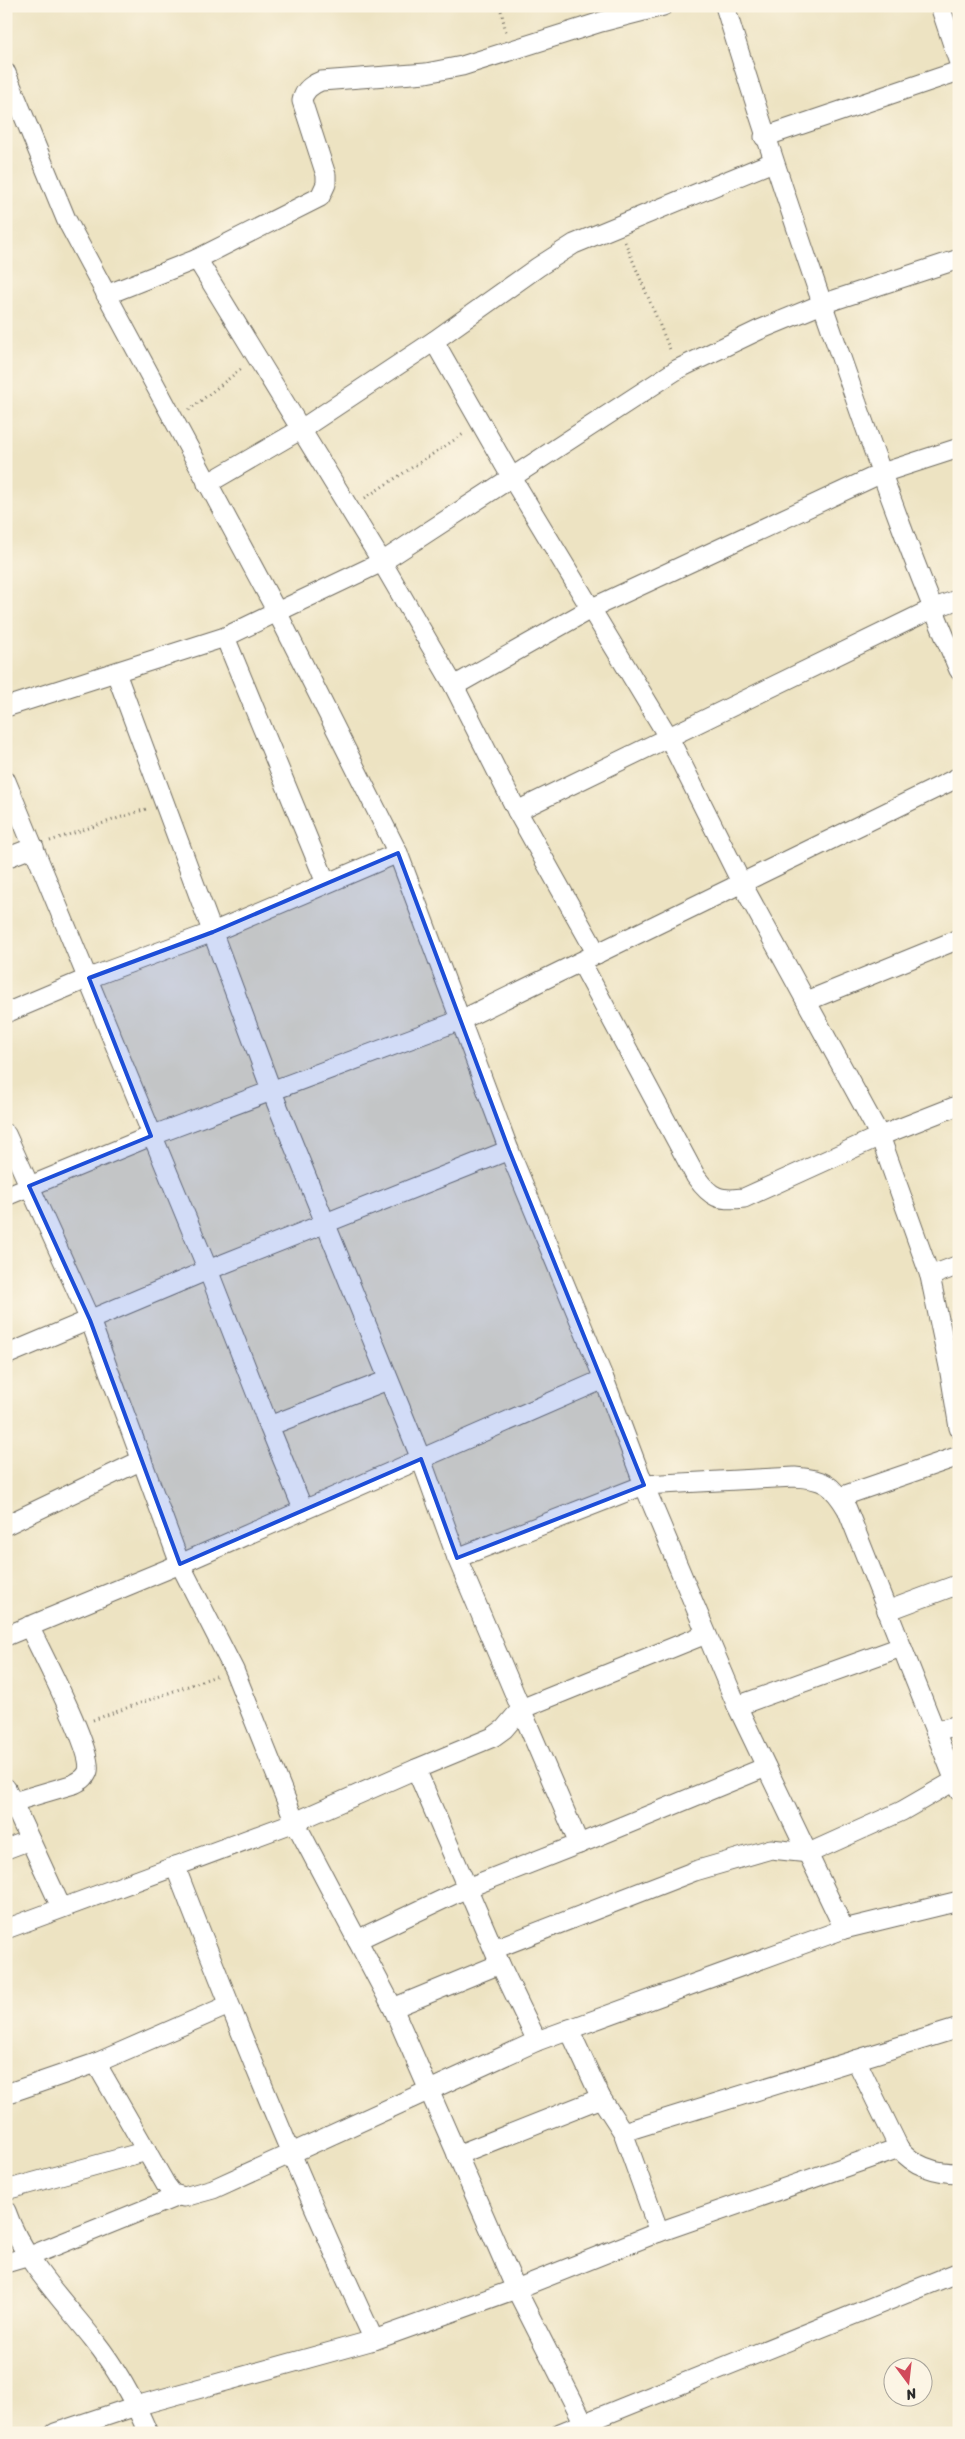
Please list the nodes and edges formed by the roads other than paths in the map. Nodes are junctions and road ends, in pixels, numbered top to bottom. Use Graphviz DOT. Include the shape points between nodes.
graph roads {
  1 [pos="664,6"];
  2 [pos="725,6"];
  3 [pos="940,6"];
  4 [pos="959,63"];
  5 [pos="959,71"];
  6 [pos="6,73"];
  7 [pos="764,137"];
  8 [pos="773,162"];
  9 [pos="196,259"];
  10 [pos="959,259"];
  11 [pos="106,296"];
  12 [pos="822,304"];
  13 [pos="434,341"];
  14 [pos="300,430"];
  15 [pos="959,448"];
  16 [pos="882,473"];
  17 [pos="512,478"];
  18 [pos="207,484"];
  19 [pos="382,562"];
  20 [pos="959,599"];
  21 [pos="592,608"];
  22 [pos="932,609"];
  23 [pos="277,612"];
  24 [pos="225,637"];
  25 [pos="959,670"];
  26 [pos="116,673"];
  27 [pos="454,686"];
  28 [pos="6,708"];
  29 [pos="669,738"];
  30 [pos="959,776"];
  31 [pos="6,781"];
  32 [pos="517,811"];
  33 [pos="34,847"];
  34 [pos="398,853"];
  35 [pos="6,858"];
  36 [pos="741,882"];
  37 [pos="326,883"];
  38 [pos="212,932"];
  39 [pos="959,940"];
  40 [pos="589,958"];
  41 [pos="89,978"];
  42 [pos="807,1001"];
  43 [pos="6,1013"];
  44 [pos="461,1020"];
  45 [pos="272,1092"];
  46 [pos="959,1105"];
  47 [pos="6,1134"];
  48 [pos="151,1136"];
  49 [pos="880,1136"];
  50 [pos="509,1150"];
  51 [pos="29,1186"];
  52 [pos="6,1196"];
  53 [pos="326,1224"];
  54 [pos="959,1265"];
  55 [pos="208,1270"];
  56 [pos="930,1276"];
  57 [pos="90,1320"];
  58 [pos="6,1355"];
  59 [pos="604,1379"];
  60 [pos="388,1380"];
  61 [pos="268,1426"];
  62 [pos="959,1428"];
  63 [pos="959,1456"];
  64 [pos="421,1459"];
  65 [pos="142,1460"];
  66 [pos="644,1485"];
  67 [pos="840,1497"];
  68 [pos="303,1509"];
  69 [pos="6,1525"];
  70 [pos="457,1558"];
  71 [pos="180,1564"];
  72 [pos="959,1584"];
  73 [pos="887,1611"];
  74 [pos="29,1626"];
  75 [pos="706,1634"];
  76 [pos="6,1636"];
  77 [pos="901,1648"];
  78 [pos="737,1706"];
  79 [pos="521,1709"];
  80 [pos="959,1725"];
  81 [pos="935,1731"];
  82 [pos="766,1767"];
  83 [pos="416,1769"];
  84 [pos="956,1786"];
  85 [pos="10,1795"];
  86 [pos="295,1822"];
  87 [pos="30,1840"];
  88 [pos="579,1844"];
  89 [pos="6,1849"];
  90 [pos="809,1853"];
  91 [pos="175,1866"];
  92 [pos="467,1888"];
  93 [pos="959,1901"];
  94 [pos="61,1907"];
  95 [pos="6,1929"];
  96 [pos="844,1929"];
  97 [pos="356,1940"];
  98 [pos="497,1956"];
  99 [pos="229,2005"];
  100 [pos="393,2008"];
  101 [pos="959,2028"];
  102 [pos="569,2029"];
  103 [pos="537,2041"];
  104 [pos="856,2060"];
  105 [pos="96,2063"];
  106 [pos="428,2091"];
  107 [pos="6,2094"];
  108 [pos="601,2098"];
  109 [pos="623,2132"];
  110 [pos="898,2148"];
  111 [pos="147,2151"];
  112 [pos="291,2155"];
  113 [pos="457,2155"];
  114 [pos="959,2173"];
  115 [pos="6,2190"];
  116 [pos="178,2196"];
  117 [pos="6,2211"];
  118 [pos="658,2232"];
  119 [pos="30,2256"];
  120 [pos="6,2263"];
  121 [pos="959,2272"];
  122 [pos="516,2289"];
  123 [pos="374,2340"];
  124 [pos="136,2406"];
  125 [pos="587,2428"];
  126 [pos="55,2433"];
  127 [pos="148,2433"];
  128 [pos="560,2433"];
  1 -- 9 [label="street" via="462,66 426,73 322,81 312,85 302,101 326,174 326,184 320,197"];
  2 -- 7 [label="street"];
  3 -- 4 [label="street"];
  5 -- 7 [label="street"];
  6 -- 11 [label="street" via="66,219"];
  7 -- 8 [label="street"];
  8 -- 12 [label="street"];
  8 -- 13 [label="street" via="574,244"];
  9 -- 11 [label="street"];
  9 -- 14 [label="street"];
  10 -- 12 [label="street"];
  11 -- 18 [label="street"];
  12 -- 16 [label="street"];
  12 -- 17 [label="street" via="678,369"];
  13 -- 14 [label="street"];
  13 -- 17 [label="street"];
  14 -- 18 [label="street"];
  14 -- 19 [label="street"];
  15 -- 16 [label="street"];
  16 -- 21 [label="street"];
  16 -- 22 [label="street"];
  17 -- 19 [label="street"];
  17 -- 21 [label="street"];
  18 -- 23 [label="street"];
  19 -- 23 [label="street"];
  19 -- 27 [label="street"];
  20 -- 22 [label="street"];
  21 -- 27 [label="street"];
  21 -- 29 [label="street"];
  22 -- 25 [label="street"];
  22 -- 29 [label="street"];
  23 -- 24 [label="street"];
  23 -- 34 [label="street"];
  24 -- 26 [label="street"];
  24 -- 37 [label="street"];
  26 -- 28 [label="street"];
  26 -- 38 [label="street"];
  27 -- 32 [label="street"];
  29 -- 32 [label="street"];
  29 -- 36 [label="street"];
  30 -- 36 [label="street"];
  31 -- 33 [label="street"];
  32 -- 40 [label="street"];
  33 -- 35 [label="street"];
  33 -- 41 [label="street"];
  34 -- 37 [label="street"];
  34 -- 44 [label="street"];
  36 -- 40 [label="street"];
  36 -- 42 [label="street"];
  37 -- 38 [label="street"];
  38 -- 41 [label="street"];
  38 -- 45 [label="street"];
  39 -- 42 [label="street"];
  40 -- 44 [label="street"];
  40 -- 49 [label="street" via="696,1178 706,1191 728,1200 744,1198"];
  41 -- 43 [label="street"];
  41 -- 48 [label="street"];
  42 -- 49 [label="street"];
  44 -- 45 [label="street"];
  44 -- 50 [label="street"];
  45 -- 48 [label="street"];
  45 -- 53 [label="street"];
  46 -- 49 [label="street"];
  47 -- 51 [label="street"];
  48 -- 51 [label="street"];
  48 -- 55 [label="street"];
  49 -- 56 [label="street"];
  50 -- 53 [label="street"];
  50 -- 59 [label="street"];
  51 -- 52 [label="street"];
  51 -- 57 [label="street"];
  53 -- 55 [label="street"];
  53 -- 60 [label="street"];
  54 -- 56 [label="street"];
  55 -- 57 [label="street"];
  55 -- 61 [label="street"];
  56 -- 62 [label="street"];
  57 -- 58 [label="street"];
  57 -- 65 [label="street"];
  59 -- 64 [label="street"];
  59 -- 66 [label="street"];
  60 -- 61 [label="street"];
  60 -- 64 [label="street"];
  61 -- 68 [label="street"];
  63 -- 67 [label="street"];
  64 -- 68 [label="street"];
  64 -- 70 [label="street"];
  65 -- 69 [label="street"];
  65 -- 71 [label="street"];
  66 -- 67 [label="street" via="794,1477 817,1479 832,1487"];
  66 -- 70 [label="street"];
  66 -- 75 [label="street"];
  67 -- 73 [label="street"];
  68 -- 71 [label="street"];
  70 -- 79 [label="street"];
  71 -- 74 [label="street"];
  71 -- 86 [label="street" via="234,1670"];
  72 -- 73 [label="street"];
  73 -- 77 [label="street"];
  74 -- 76 [label="street"];
  74 -- 85 [label="street" via="76,1726 89,1766 83,1780"];
  75 -- 78 [label="street"];
  75 -- 79 [label="street"];
  77 -- 78 [label="street"];
  77 -- 81 [label="street"];
  78 -- 82 [label="street"];
  79 -- 83 [label="street" via="504,1730 493,1737"];
  79 -- 88 [label="street"];
  80 -- 81 [label="street"];
  81 -- 84 [label="street"];
  82 -- 88 [label="street"];
  82 -- 90 [label="street"];
  83 -- 86 [label="street"];
  83 -- 92 [label="street"];
  84 -- 90 [label="street"];
  85 -- 87 [label="street"];
  86 -- 91 [label="street"];
  86 -- 97 [label="street"];
  87 -- 89 [label="street"];
  87 -- 94 [label="street"];
  88 -- 92 [label="street"];
  90 -- 96 [label="street"];
  90 -- 98 [label="street" via="771,1849 695,1872"];
  91 -- 94 [label="street"];
  91 -- 99 [label="street"];
  92 -- 97 [label="street"];
  92 -- 98 [label="street"];
  93 -- 96 [label="street"];
  94 -- 95 [label="street"];
  96 -- 102 [label="street"];
  97 -- 100 [label="street"];
  98 -- 100 [label="street"];
  98 -- 103 [label="street"];
  99 -- 105 [label="street"];
  99 -- 112 [label="street"];
  100 -- 106 [label="street"];
  101 -- 104 [label="street"];
  102 -- 103 [label="street"];
  102 -- 108 [label="street"];
  103 -- 106 [label="street"];
  104 -- 109 [label="street"];
  104 -- 110 [label="street"];
  105 -- 107 [label="street"];
  105 -- 111 [label="street"];
  106 -- 112 [label="street"];
  106 -- 113 [label="street"];
  108 -- 109 [label="street"];
  108 -- 113 [label="street"];
  109 -- 118 [label="street"];
  110 -- 114 [label="street" via="922,2167"];
  110 -- 118 [label="street"];
  111 -- 115 [label="street"];
  111 -- 116 [label="street" via="166,2186"];
  112 -- 116 [label="street" via="213,2189"];
  112 -- 123 [label="street"];
  113 -- 122 [label="street"];
  116 -- 119 [label="street"];
  117 -- 119 [label="street" via="11,2226"];
  118 -- 122 [label="street"];
  119 -- 120 [label="street"];
  119 -- 124 [label="street" via="43,2279 94,2340"];
  121 -- 125 [label="street"];
  122 -- 123 [label="street"];
  122 -- 125 [label="street"];
  123 -- 124 [label="street"];
  124 -- 126 [label="street"];
  124 -- 127 [label="street"];
  125 -- 128 [label="street"];
}
